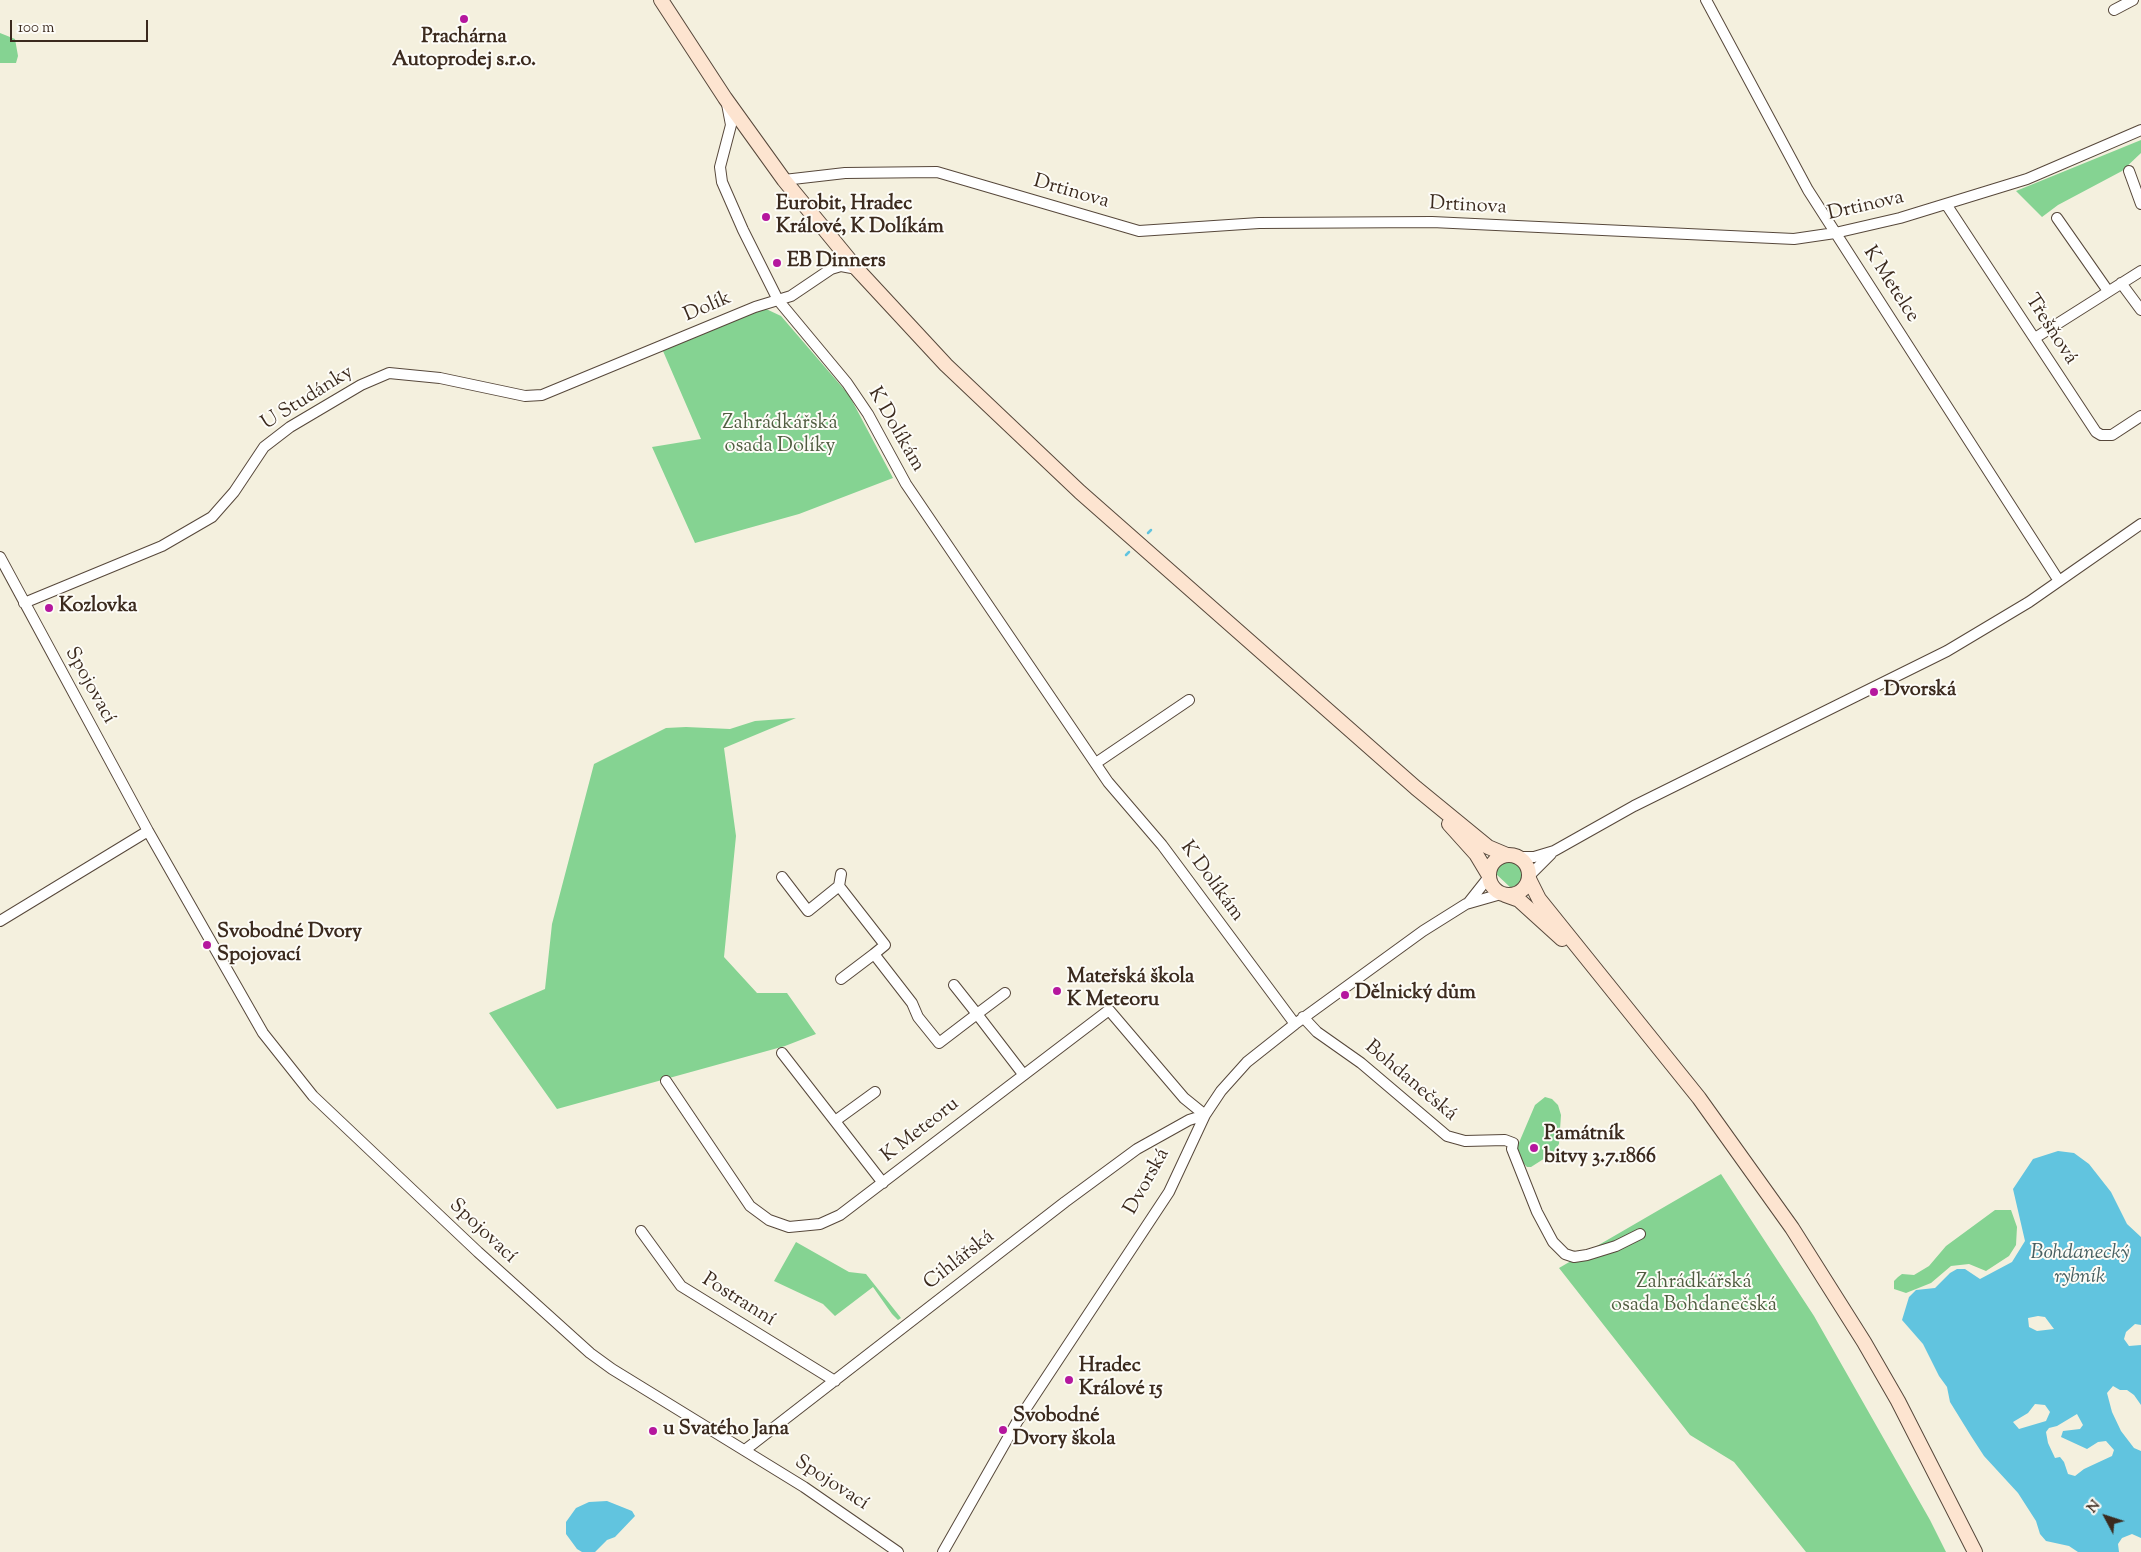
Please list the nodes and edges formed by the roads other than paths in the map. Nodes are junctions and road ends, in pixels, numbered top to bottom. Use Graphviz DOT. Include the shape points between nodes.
graph roads {
  1 [pos="661,0"];
  2 [pos="1706,0"];
  3 [pos="2133,0"];
  4 [pos="2114,10"];
  5 [pos="725,98"];
  6 [pos="2141,130"];
  7 [pos="2129,171"];
  8 [pos="784,180"];
  9 [pos="1946,204"];
  10 [pos="2141,204"];
  11 [pos="2057,218"];
  12 [pos="1835,233"];
  13 [pos="857,269"];
  14 [pos="2141,271"];
  15 [pos="2120,283"];
  16 [pos="2108,291"];
  17 [pos="778,300"];
  18 [pos="2141,310"];
  19 [pos="2035,338"];
  20 [pos="652,351"];
  21 [pos="2141,416"];
  22 [pos="2141,524"];
  23 [pos="0,558"];
  24 [pos="2059,581"];
  25 [pos="24,603"];
  26 [pos="1189,700"];
  27 [pos="1096,764"];
  28 [pos="1416,788"];
  29 [pos="148,831"];
  30 [pos="1554,851"];
  31 [pos="1513,856"];
  32 [pos="841,874"];
  33 [pos="1488,876"];
  34 [pos="782,877"];
  35 [pos="1529,877"];
  36 [pos="839,886"];
  37 [pos="1503,894"];
  38 [pos="1466,904"];
  39 [pos="0,922"];
  40 [pos="874,954"];
  41 [pos="1597,972"];
  42 [pos="841,979"];
  43 [pos="954,985"];
  44 [pos="1005,994"];
  45 [pos="977,1014"];
  46 [pos="1304,1017"];
  47 [pos="1295,1024"];
  48 [pos="782,1053"];
  49 [pos="1023,1074"];
  50 [pos="666,1081"];
  51 [pos="874,1092"];
  52 [pos="1205,1115"];
  53 [pos="835,1121"];
  54 [pos="883,1183"];
  55 [pos="641,1231"];
  56 [pos="1640,1234"];
  57 [pos="835,1381"];
  58 [pos="745,1450"];
  59 [pos="898,1552"];
  60 [pos="943,1552"];
  61 [pos="1975,1552"];
  1 -- 5 [label="main road"];
  2 -- 12 [label="street, K Metelce" via="1808,190"];
  3 -- 4 [label="street"];
  5 -- 8 [label="main road"];
  5 -- 17 [label="street, K Dolíkám" via="731,125 720,167 722,182"];
  6 -- 9 [label="street, Drtinova" via="2027,179"];
  7 -- 10 [label="street"];
  8 -- 12 [label="street, Drtinova" via="845,173 937,172 1139,231 1258,223 1432,222 1794,239"];
  8 -- 13 [label="main road"];
  9 -- 12 [label="street, Drtinova"];
  9 -- 19 [label="street, Třešňová"];
  11 -- 16 [label="street"];
  12 -- 24 [label="street, K Metelce"];
  13 -- 17 [label="street, Dolík" via="841,266 831,269 796,294"];
  13 -- 28 [label="main road" via="939,359 989,408"];
  14 -- 15 [label="street"];
  15 -- 16 [label="street"];
  15 -- 18 [label="street"];
  16 -- 19 [label="street"];
  17 -- 20 [label="street, Dolík"];
  17 -- 27 [label="street, K Dolíkám" via="847,382 906,484"];
  19 -- 21 [label="street, Třešňová" via="2096,432 2112,435"];
  20 -- 25 [label="street, U Studánky" via="542,395 525,396 440,378 388,373 298,422 264,448 234,492 212,517 162,546"];
  22 -- 24 [label="street, Dvorská"];
  23 -- 25 [label="street, Spojovací"];
  24 -- 30 [label="street, Dvorská" via="1947,651 1634,806"];
  25 -- 29 [label="street, Spojovací"];
  26 -- 27 [label="street"];
  27 -- 47 [label="street, K Dolíkám" via="1162,845"];
  28 -- 31 [label="main road" via="1488,847"];
  28 -- 33 [label="main road" via="1476,854"];
  29 -- 39 [label="street"];
  29 -- 58 [label="street, Spojovací" via="263,1032 313,1096 571,1338 612,1369"];
  30 -- 31 [label="street, Dvorská" via="1534,857"];
  30 -- 35 [label="street, Dvorská"];
  31 -- 33 [label="main road, Dvorská" via="1496,859"];
  31 -- 35 [label="main road" via="1526,864"];
  32 -- 36 [label="street"];
  33 -- 37 [label="main road" via="1493,888"];
  33 -- 38 [label="street, Dvorská"];
  34 -- 36 [label="street" via="808,911"];
  35 -- 37 [label="main road, Dvorská" via="1523,890 1512,895"];
  35 -- 41 [label="main road" via="1539,899"];
  36 -- 40 [label="street" via="885,945"];
  37 -- 38 [label="street, Dvorská"];
  37 -- 41 [label="main road" via="1532,910"];
  38 -- 46 [label="street, Dvorská"];
  40 -- 42 [label="street"];
  40 -- 45 [label="street" via="939,1044"];
  41 -- 61 [label="main road" via="1670,1061 1792,1228 1864,1342 1924,1448"];
  43 -- 45 [label="street"];
  44 -- 45 [label="street"];
  45 -- 49 [label="street"];
  46 -- 47 [label="street, Dvorská"];
  46 -- 56 [label="street, Bohdanečská" via="1317,1032 1362,1063 1447,1136 1465,1141 1505,1140 1513,1143 1512,1149 1538,1212 1553,1242 1565,1254 1574,1257 1587,1255"];
  47 -- 52 [label="street, Dvorská" via="1247,1062"];
  48 -- 53 [label="street"];
  49 -- 52 [label="street, K Meteoru" via="1109,1010 1184,1098"];
  49 -- 54 [label="street, K Meteoru"];
  50 -- 54 [label="street, K Meteoru" via="744,1198 757,1213 769,1220 789,1228 820,1224 840,1215"];
  51 -- 53 [label="street"];
  52 -- 57 [label="street, Cihlářská" via="1137,1149"];
  52 -- 60 [label="street, Dvorská" via="1169,1192 1017,1422"];
  53 -- 54 [label="street"];
  55 -- 57 [label="street, Postranní" via="681,1286"];
  57 -- 58 [label="street, Cihlářská"];
  58 -- 59 [label="street, Spojovací"];
}
